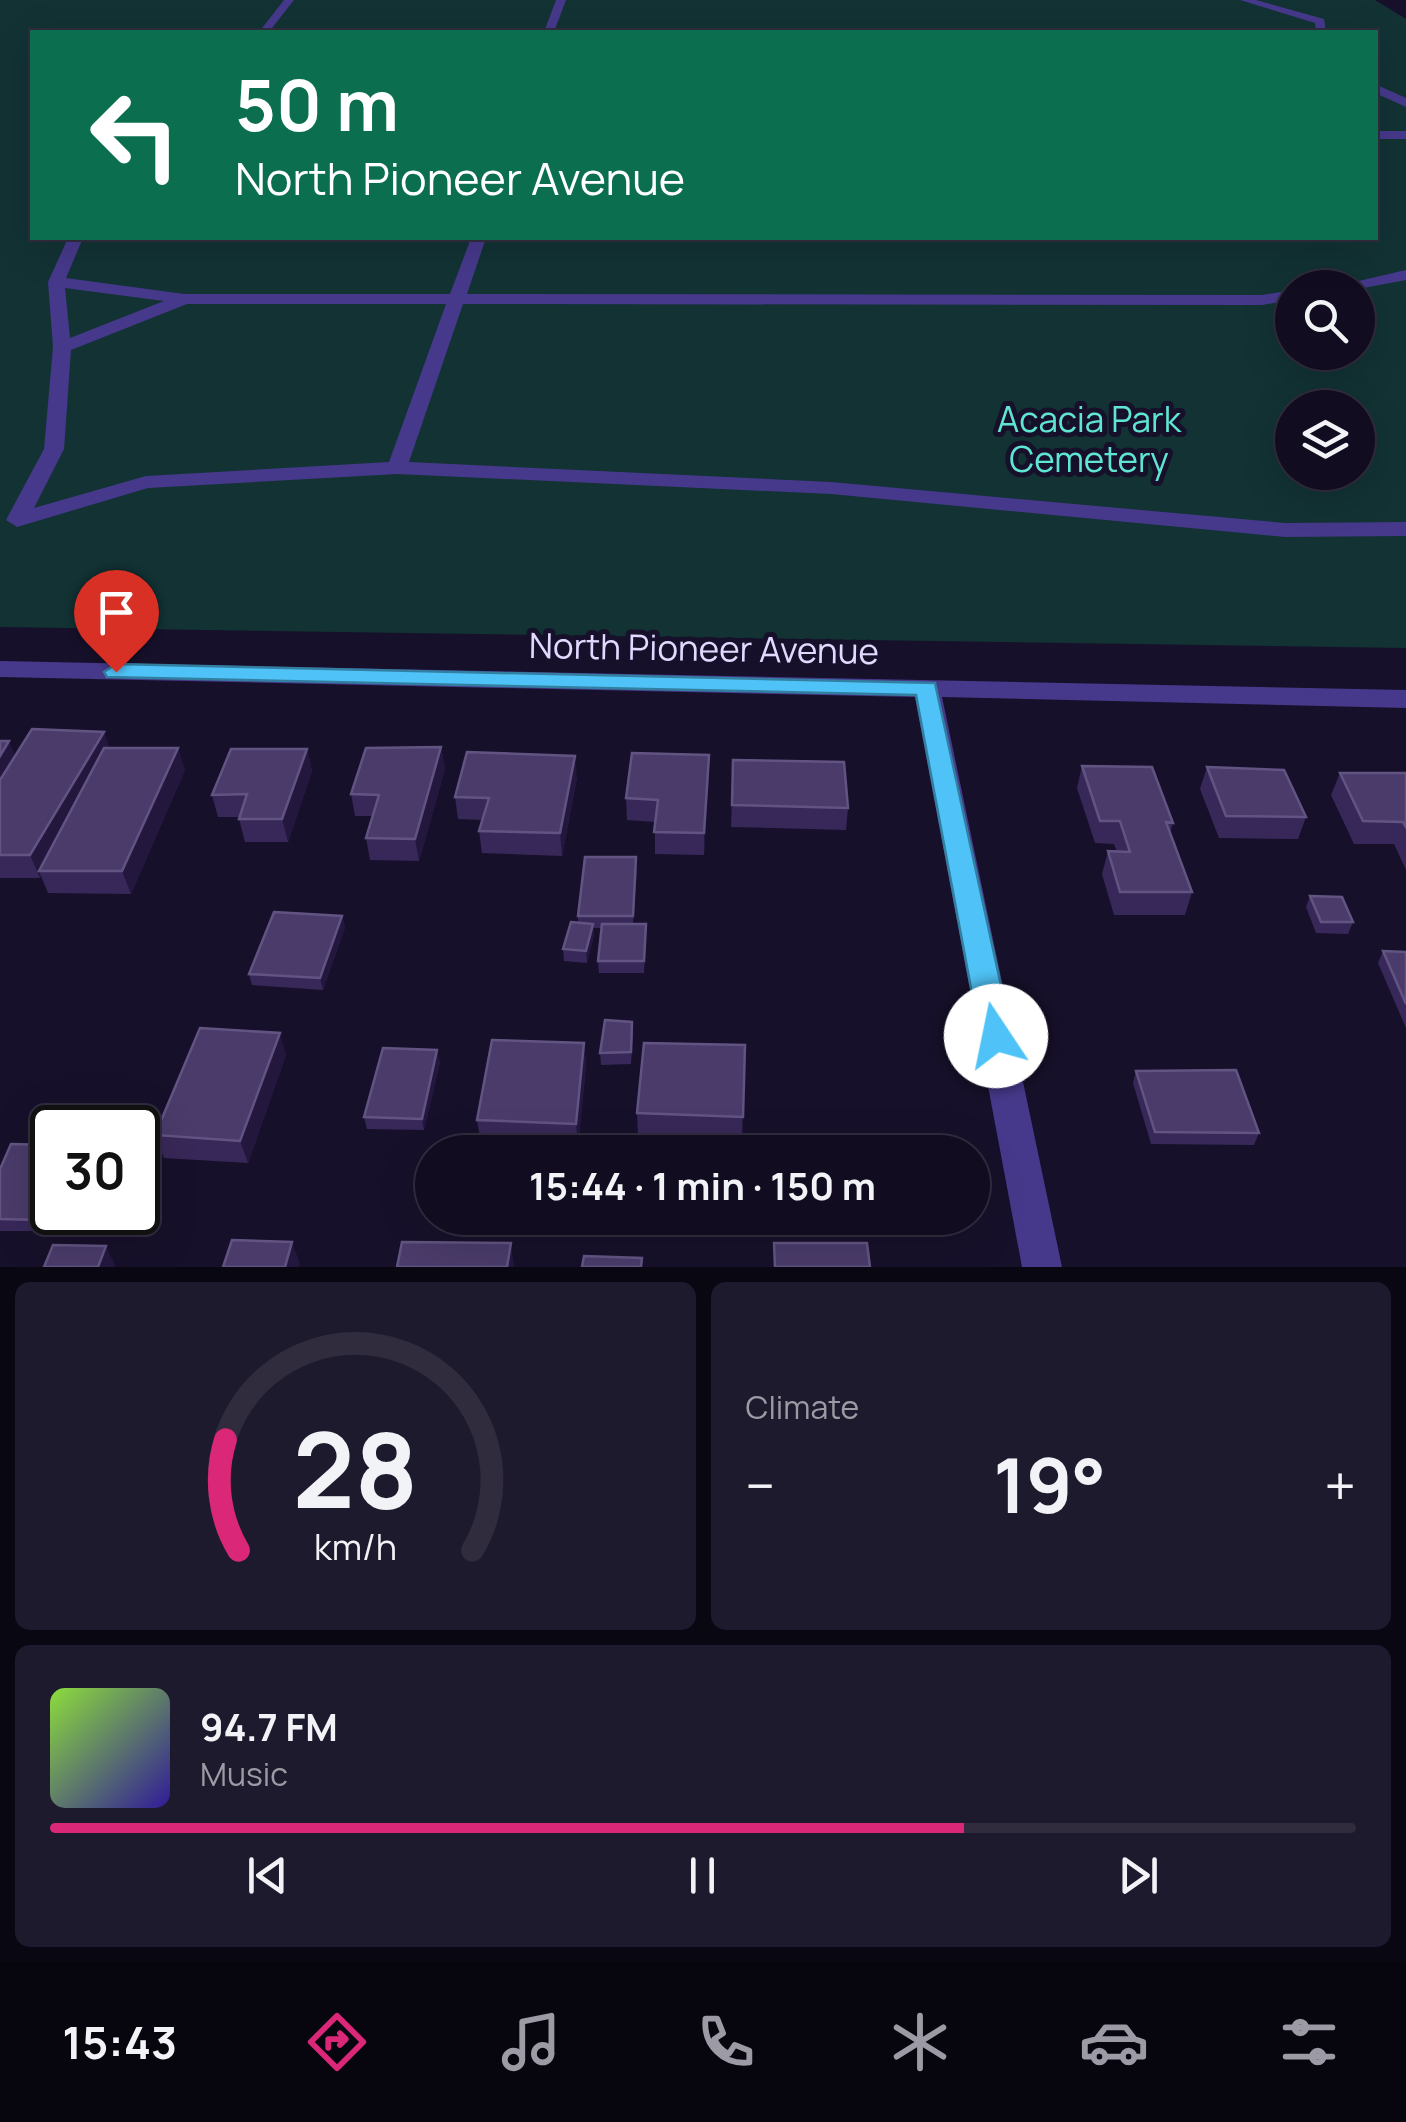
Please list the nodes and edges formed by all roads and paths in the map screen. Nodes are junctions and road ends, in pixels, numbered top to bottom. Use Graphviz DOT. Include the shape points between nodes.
graph roads {
  1 [pos="289,0"];
  2 [pos="561,0"];
  3 [pos="1245,0"];
  4 [pos="1261,1"];
  5 [pos="266,30"];
  6 [pos="551,30"];
  7 [pos="1321,30"];
  8 [pos="1378,89"];
  9 [pos="1406,103"];
  10 [pos="1378,135"];
  11 [pos="1406,135"];
  12 [pos="74,240"];
  13 [pos="477,240"];
  14 [pos="1406,275"];
  15 [pos="1375,281"];
  16 [pos="56,282"];
  17 [pos="1275,298"];
  18 [pos="185,299"];
  19 [pos="455,301"];
  20 [pos="62,347"];
  21 [pos="398,468"];
  22 [pos="1406,529"];
  23 [pos="0,670"];
  24 [pos="926,688"];
  25 [pos="1406,699"];
  26 [pos="1042,1267"];
  1 -- 5 [label="street"];
  2 -- 6 [label="street"];
  3 -- 4 [label="street"];
  4 -- 7 [label="street" via="1320,21"];
  8 -- 9 [label="street"];
  10 -- 11 [label="street"];
  12 -- 16 [label="street"];
  13 -- 19 [label="street"];
  14 -- 15 [label="street"];
  16 -- 18 [label="street"];
  16 -- 20 [label="street"];
  17 -- 19 [label="street"];
  18 -- 19 [label="street"];
  18 -- 20 [label="street"];
  19 -- 21 [label="street"];
  20 -- 21 [label="street" via="54,450 16,520 146,482"];
  21 -- 22 [label="street" via="831,488 1285,530"];
  23 -- 24 [label="street, North Pioneer Avenue"];
  24 -- 25 [label="street, North Pioneer Avenue"];
  24 -- 26 [label="street"];
}
